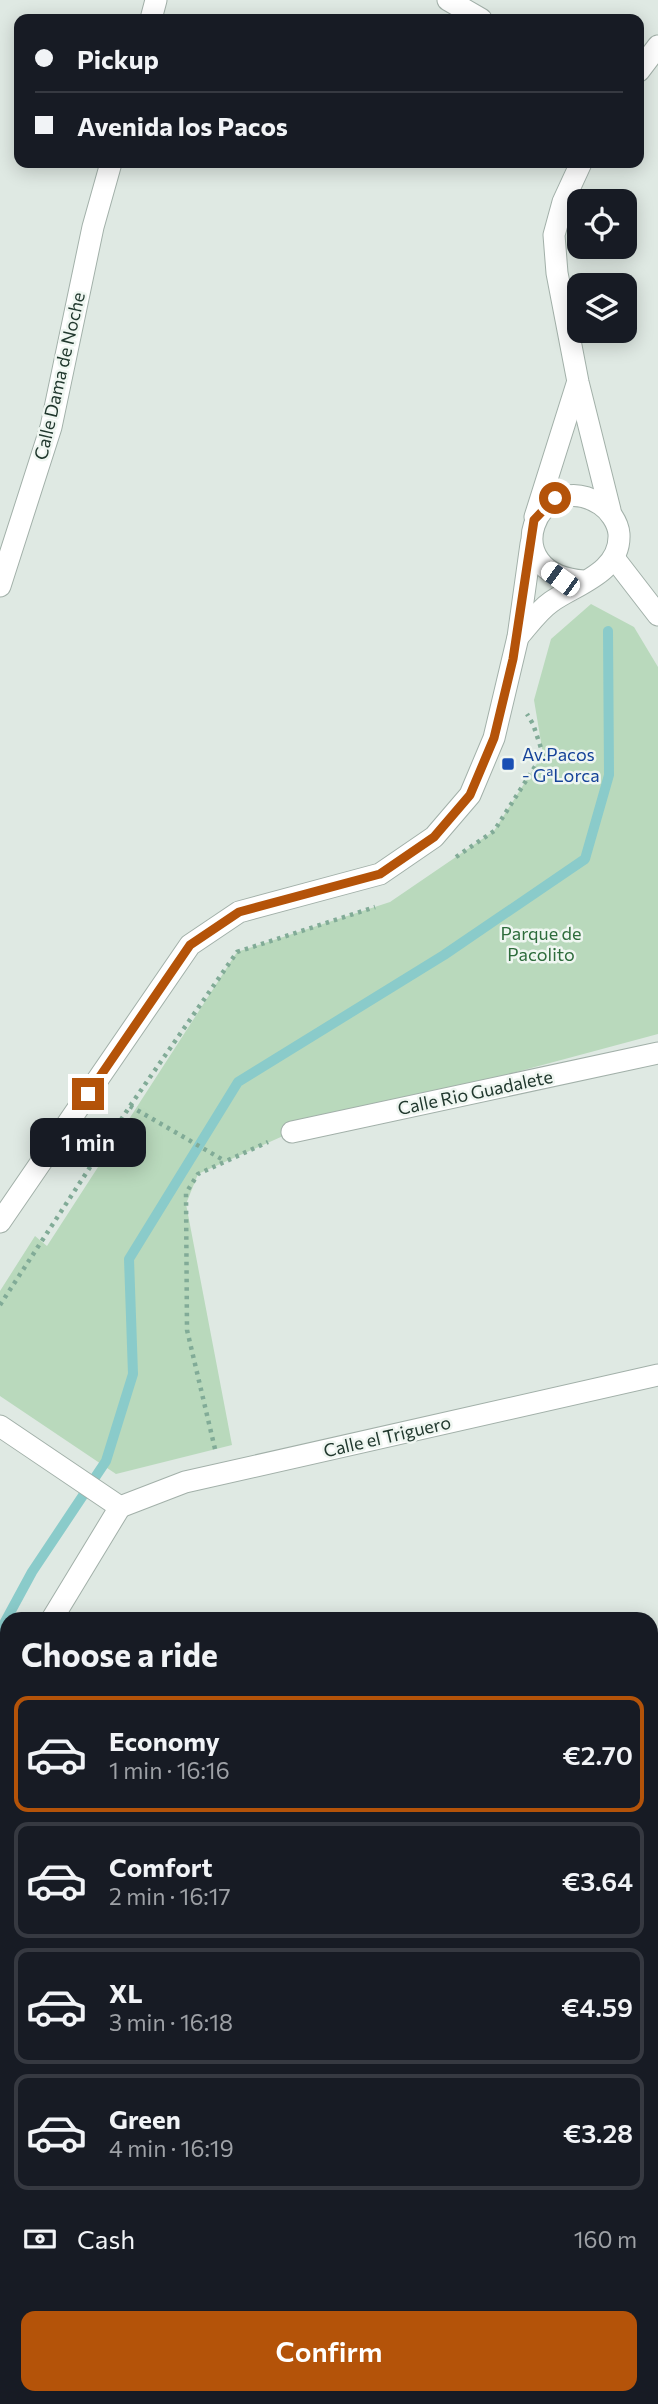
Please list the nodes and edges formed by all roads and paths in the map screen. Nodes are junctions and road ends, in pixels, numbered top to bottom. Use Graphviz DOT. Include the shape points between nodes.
graph roads {
  1 [pos="451,2"];
  2 [pos="472,14"];
  3 [pos="110,168"];
  4 [pos="579,168"];
  5 [pos="578,382"];
  6 [pos="610,510"];
  7 [pos="534,520"];
  8 [pos="531,544"];
  9 [pos="614,558"];
  10 [pos="584,581"];
  11 [pos="0,586"];
  12 [pos="658,615"];
  13 [pos="517,637"];
  14 [pos="522,708"];
  15 [pos="448,863"];
  16 [pos="378,906"];
  17 [pos="658,1053"];
  18 [pos="130,1106"];
  19 [pos="292,1132"];
  20 [pos="226,1162"];
  21 [pos="0,1222"];
  22 [pos="0,1305"];
  23 [pos="658,1375"];
  24 [pos="0,1426"];
  25 [pos="221,1473"];
  26 [pos="120,1507"];
  27 [pos="56,1612"];
  1 -- 2 [label="street"];
  3 -- 11 [label="street, Calle Dama de Noche" via="51,427"];
  4 -- 5 [label="street" via="554,235"];
  5 -- 6 [label="street"];
  5 -- 7 [label="street"];
  6 -- 7 [label="street" via="584,495 555,498"];
  6 -- 9 [label="street" via="619,533"];
  7 -- 8 [label="street"];
  8 -- 10 [label="street" via="541,566 560,579"];
  8 -- 13 [label="street"];
  9 -- 10 [label="street" via="601,573"];
  9 -- 12 [label="street"];
  10 -- 13 [label="street" via="548,604"];
  13 -- 21 [label="street" via="494,738 470,795 434,837 380,874 239,912 190,945"];
  14 -- 15 [label="path" via="534,724 543,754 494,831"];
  16 -- 18 [label="path" via="237,952"];
  17 -- 19 [label="street, Calle Rio Guadalete"];
  18 -- 20 [label="path"];
  18 -- 22 [label="path"];
  19 -- 20 [label="path"];
  20 -- 25 [label="path" via="198,1174 186,1193 187,1330"];
  23 -- 25 [label="street, Calle el Triguero"];
  24 -- 26 [label="street"];
  25 -- 26 [label="street, Calle el Triguero"];
  26 -- 27 [label="street"];
}
